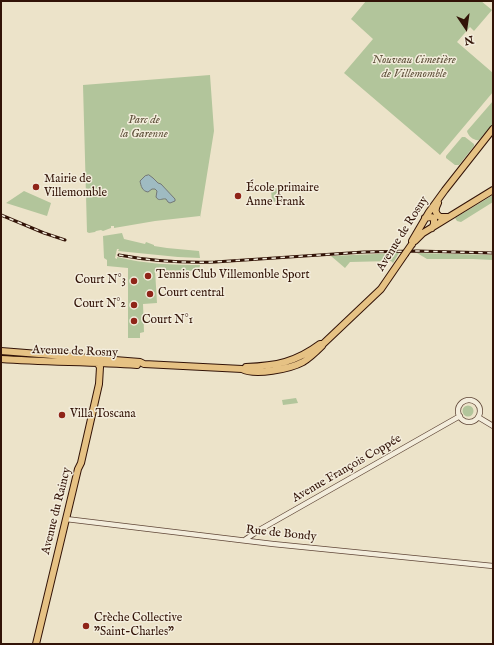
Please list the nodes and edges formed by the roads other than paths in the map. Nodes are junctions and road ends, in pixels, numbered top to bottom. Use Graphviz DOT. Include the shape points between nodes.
graph roads {
  1 [pos="493,129"];
  2 [pos="445,190"];
  3 [pos="493,190"];
  4 [pos="449,216"];
  5 [pos="425,218"];
  6 [pos="432,228"];
  7 [pos="412,244"];
  8 [pos="323,344"];
  9 [pos="1,353"];
  10 [pos="3,359"];
  11 [pos="96,360"];
  12 [pos="294,360"];
  13 [pos="113,364"];
  14 [pos="144,364"];
  15 [pos="242,369"];
  16 [pos="275,370"];
  17 [pos="99,384"];
  18 [pos="460,416"];
  19 [pos="478,417"];
  20 [pos="493,426"];
  21 [pos="66,519"];
  22 [pos="245,540"];
  23 [pos="493,566"];
  24 [pos="36,644"];
  1 -- 2 [label="main road, Avenue de Rosny"];
  2 -- 4 [label="main road" via="435,210 440,217"];
  2 -- 5 [label="main road, Avenue de Rosny"];
  3 -- 4 [label="main road"];
  4 -- 6 [label="main road"];
  5 -- 6 [label="main road" via="434,219"];
  5 -- 7 [label="main road, Avenue de Rosny"];
  6 -- 7 [label="main road"];
  7 -- 8 [label="main road, Avenue de Rosny, bridge" via="381,289"];
  8 -- 12 [label="main road, Avenue de Rosny"];
  8 -- 16 [label="main road, Avenue de Rosny" via="302,362"];
  9 -- 11 [label="main road, Avenue de Rosny" via="43,354"];
  10 -- 11 [label="main road, Avenue de Rosny" via="42,362"];
  11 -- 13 [label="main road, Avenue de Rosny"];
  11 -- 14 [label="main road, Avenue de Rosny"];
  11 -- 17 [label="main road, Avenue du Raincy" via="101,370"];
  12 -- 15 [label="main road, Avenue de Rosny"];
  12 -- 16 [label="main road, Avenue de Rosny" via="276,367"];
  13 -- 14 [label="main road, Avenue de Rosny"];
  13 -- 17 [label="main road, Avenue du Raincy" via="105,368"];
  14 -- 15 [label="main road, Avenue de Rosny"];
  15 -- 16 [label="main road, Avenue de Rosny"];
  17 -- 21 [label="main road, Avenue du Raincy"];
  18 -- 19 [label="street" via="469,422"];
  18 -- 19 [label="street" via="460,405 466,400 472,400 480,407"];
  18 -- 22 [label="street, Avenue François Coppée"];
  19 -- 20 [label="street"];
  21 -- 22 [label="street, Rue de Bondy"];
  21 -- 24 [label="main road, Avenue du Raincy"];
  22 -- 23 [label="street, Rue de Bondy"];
}
